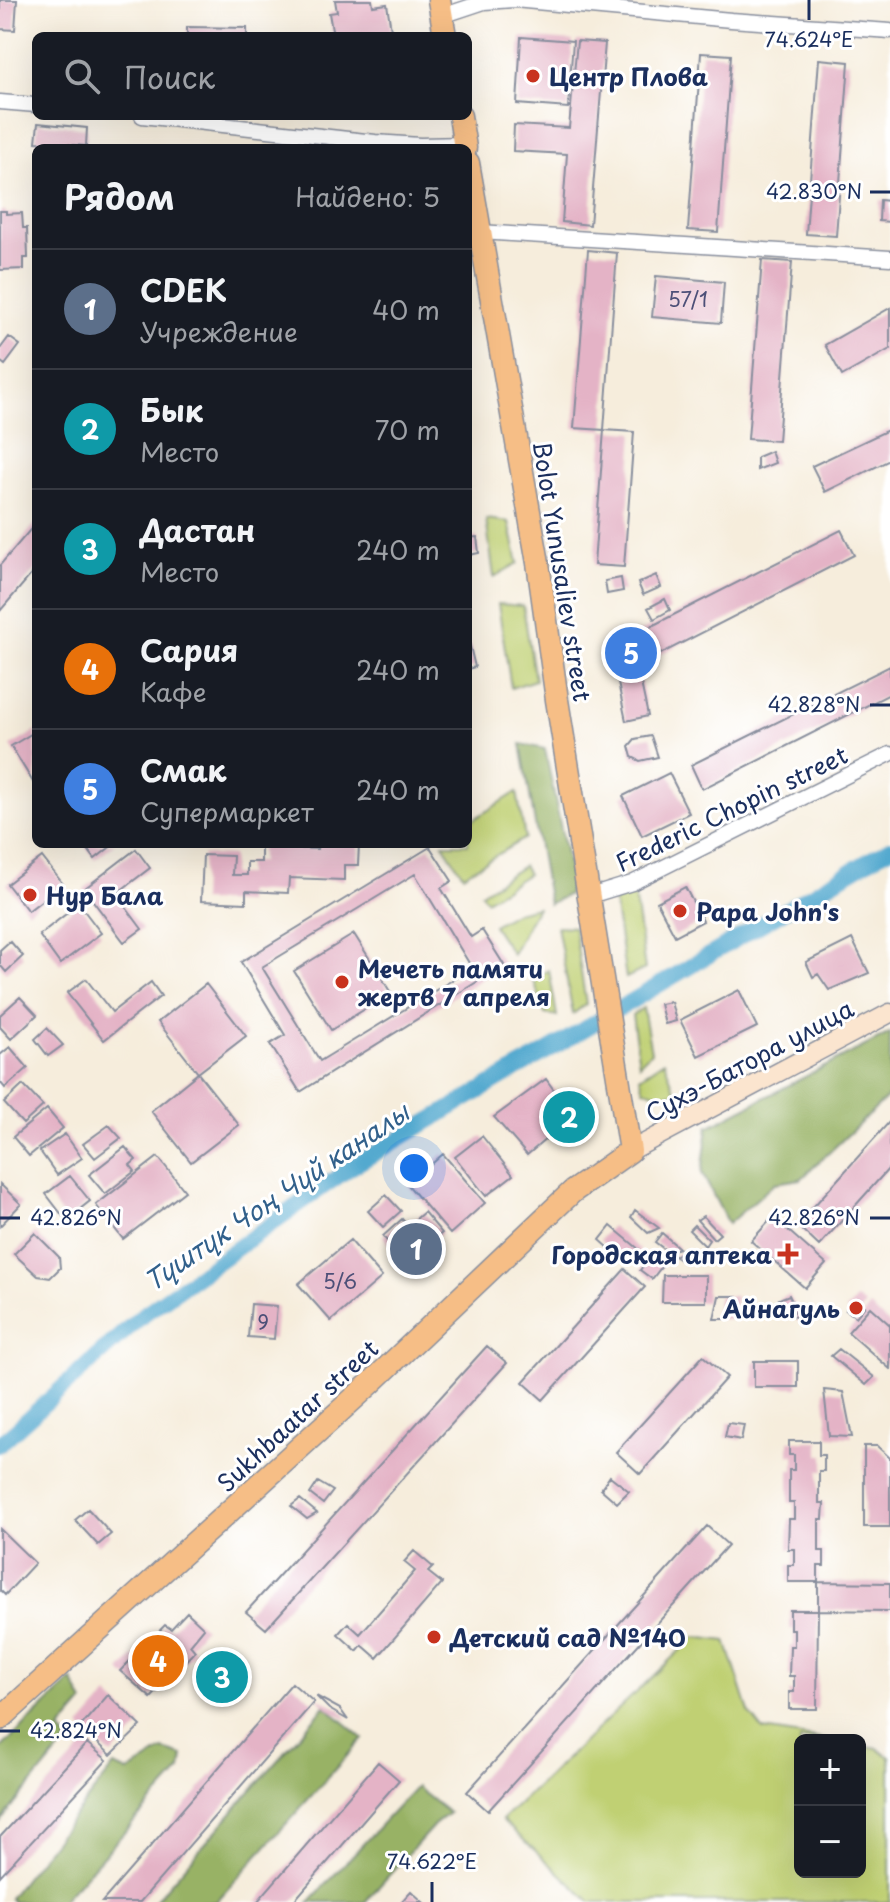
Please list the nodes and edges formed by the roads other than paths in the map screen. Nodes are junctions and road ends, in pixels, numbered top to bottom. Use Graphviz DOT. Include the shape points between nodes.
graph roads {
  1 [pos="442,17"];
  2 [pos="890,31"];
  3 [pos="0,102"];
  4 [pos="32,105"];
  5 [pos="178,120"];
  6 [pos="461,120"];
  7 [pos="405,144"];
  8 [pos="465,144"];
  9 [pos="472,186"];
  10 [pos="480,232"];
  11 [pos="890,258"];
  12 [pos="890,754"];
  13 [pos="590,896"];
  14 [pos="890,1013"];
  15 [pos="630,1151"];
  16 [pos="0,1719"];
  1 -- 2 [label="street" via="484,2 514,0"];
  3 -- 4 [label="street"];
  5 -- 7 [label="street"];
  6 -- 8 [label="main road, Bolot Yunusaliev street"];
  9 -- 10 [label="main road, Bolot Yunusaliev street"];
  10 -- 11 [label="street"];
  10 -- 13 [label="main road, Bolot Yunusaliev street"];
  12 -- 13 [label="street, Frederic Chopin street" via="632,883"];
  13 -- 15 [label="main road, Bolot Yunusaliev street"];
  14 -- 15 [label="main road, Сухэ-Батора улица"];
  15 -- 16 [label="main road, Sukhbaatar street" via="572,1192 372,1382"];
}
